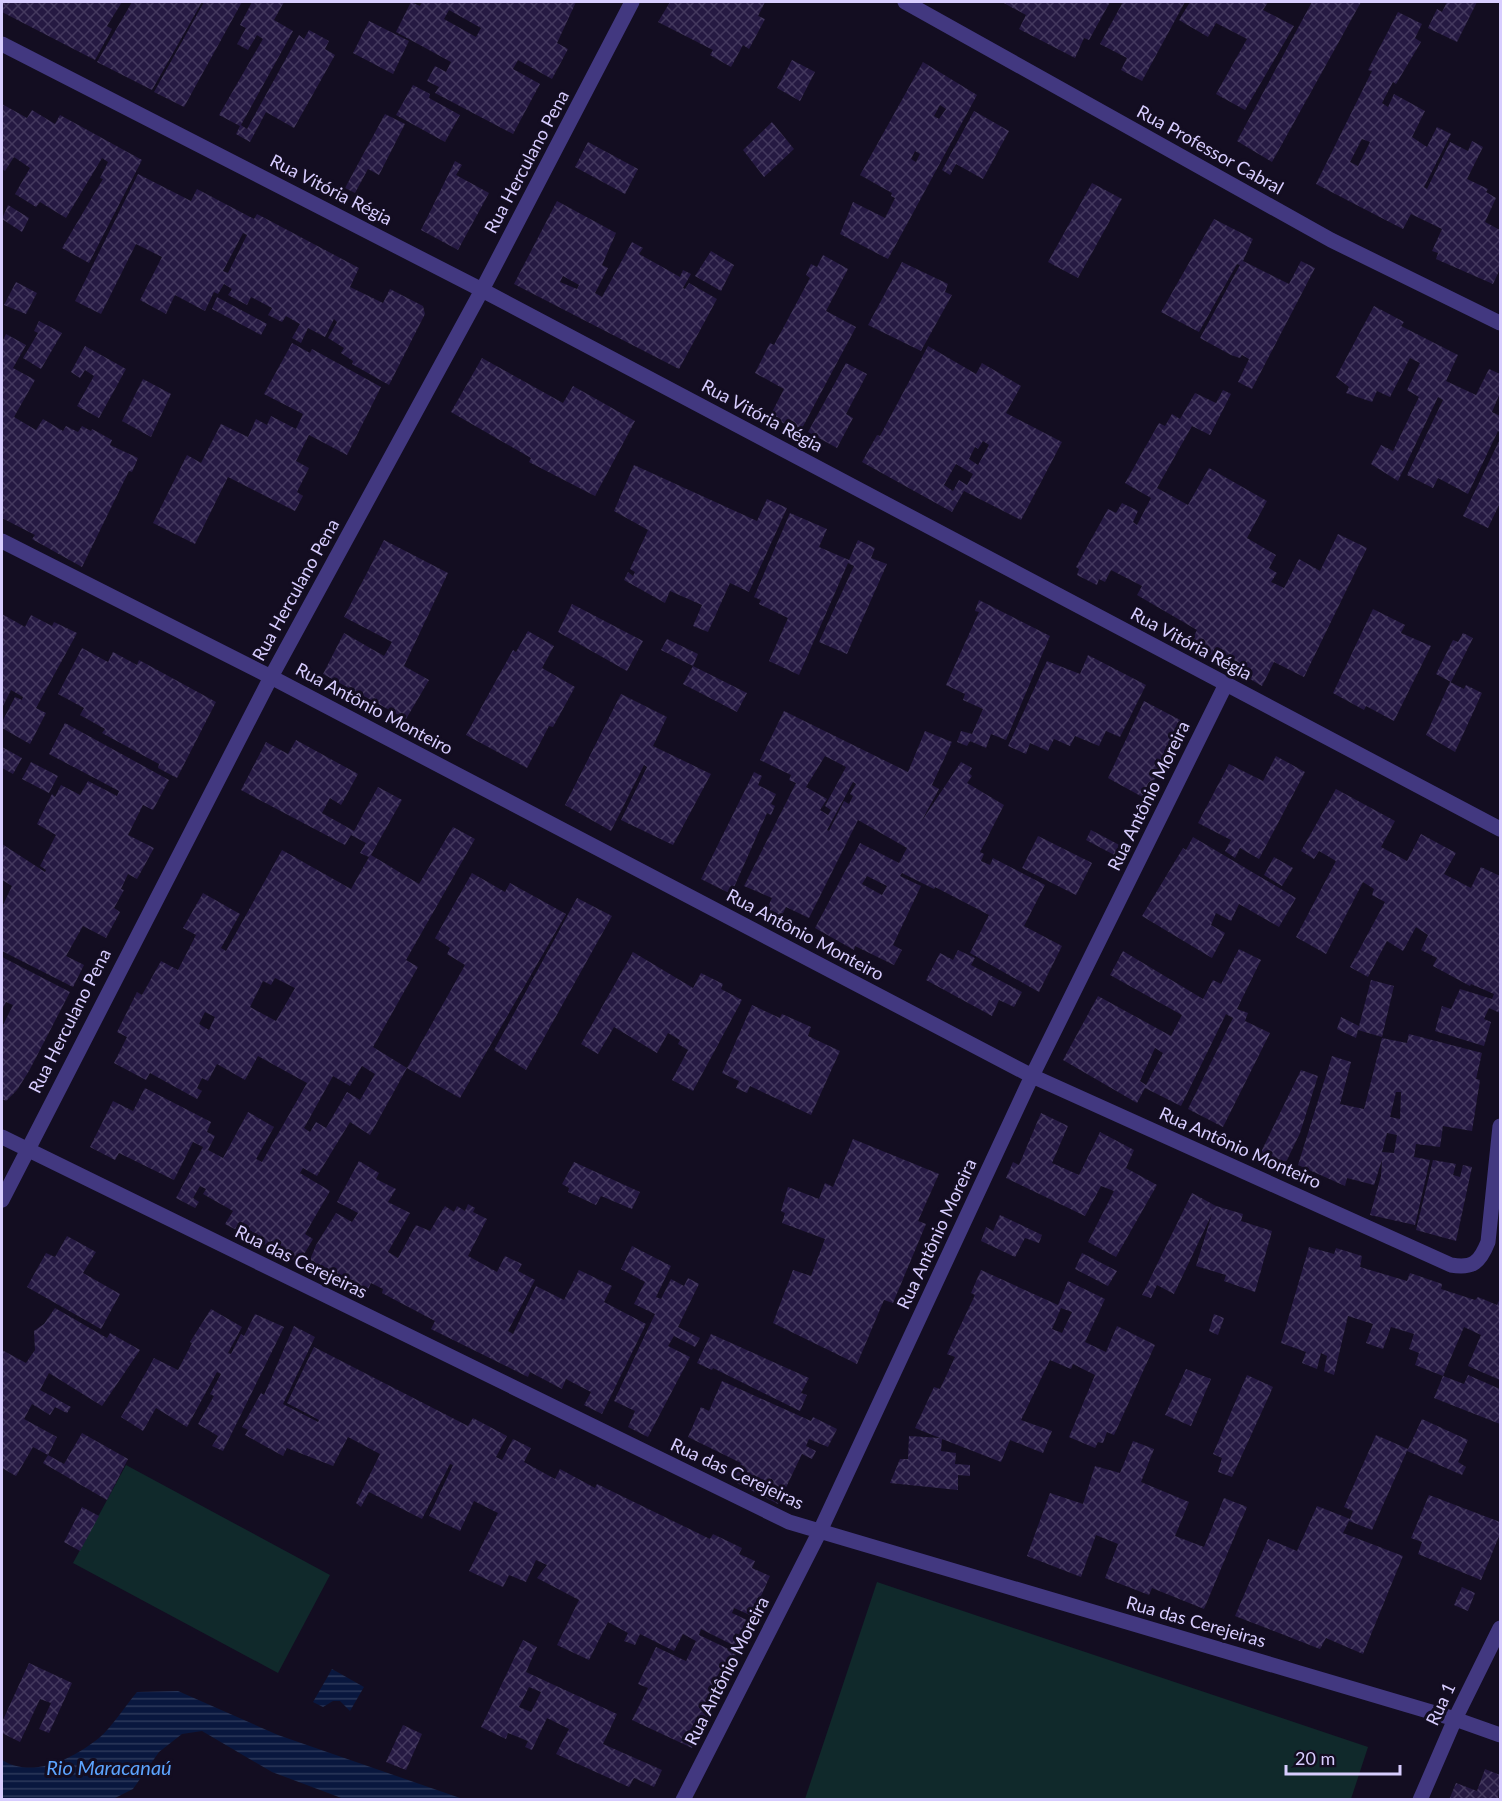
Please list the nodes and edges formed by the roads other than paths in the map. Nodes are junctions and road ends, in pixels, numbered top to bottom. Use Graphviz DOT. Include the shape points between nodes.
graph roads {
  1 [pos="632,2"];
  2 [pos="905,2"];
  3 [pos="2,44"];
  4 [pos="482,290"];
  5 [pos="1500,323"];
  6 [pos="2,541"];
  7 [pos="271,677"];
  8 [pos="1226,684"];
  9 [pos="1500,829"];
  10 [pos="1032,1076"];
  11 [pos="1500,1126"];
  12 [pos="2,1137"];
  13 [pos="26,1150"];
  14 [pos="2,1200"];
  15 [pos="820,1531"];
  16 [pos="1500,1628"];
  17 [pos="1455,1719"];
  18 [pos="1500,1735"];
  19 [pos="684,1800"];
  20 [pos="1420,1800"];
  1 -- 4 [label="street, Rua Herculano Pena"];
  2 -- 5 [label="street, Rua Professor Cabral" via="1331,240"];
  3 -- 4 [label="street, Rua Vitória Régia"];
  4 -- 7 [label="street, Rua Herculano Pena"];
  4 -- 8 [label="street, Rua Vitória Régia"];
  6 -- 7 [label="street, Rua Antônio Monteiro"];
  7 -- 10 [label="street, Rua Antônio Monteiro"];
  7 -- 13 [label="street, Rua Herculano Pena"];
  8 -- 9 [label="street, Rua Vitória Régia"];
  8 -- 10 [label="street, Rua Antônio Moreira"];
  10 -- 11 [label="street, Rua Antônio Monteiro" via="1462,1267 1473,1266 1481,1259 1488,1242"];
  10 -- 15 [label="street, Rua Antônio Moreira"];
  12 -- 13 [label="street, Rua das Cerejeiras"];
  13 -- 14 [label="street, Rua Herculano Pena"];
  13 -- 15 [label="street, Rua das Cerejeiras" via="789,1522"];
  15 -- 17 [label="street, Rua das Cerejeiras"];
  15 -- 19 [label="street, Rua Antônio Moreira"];
  16 -- 17 [label="street, Rua 1"];
  17 -- 18 [label="street, Rua das Cerejeiras"];
  17 -- 20 [label="street, Rua 1"];
}
